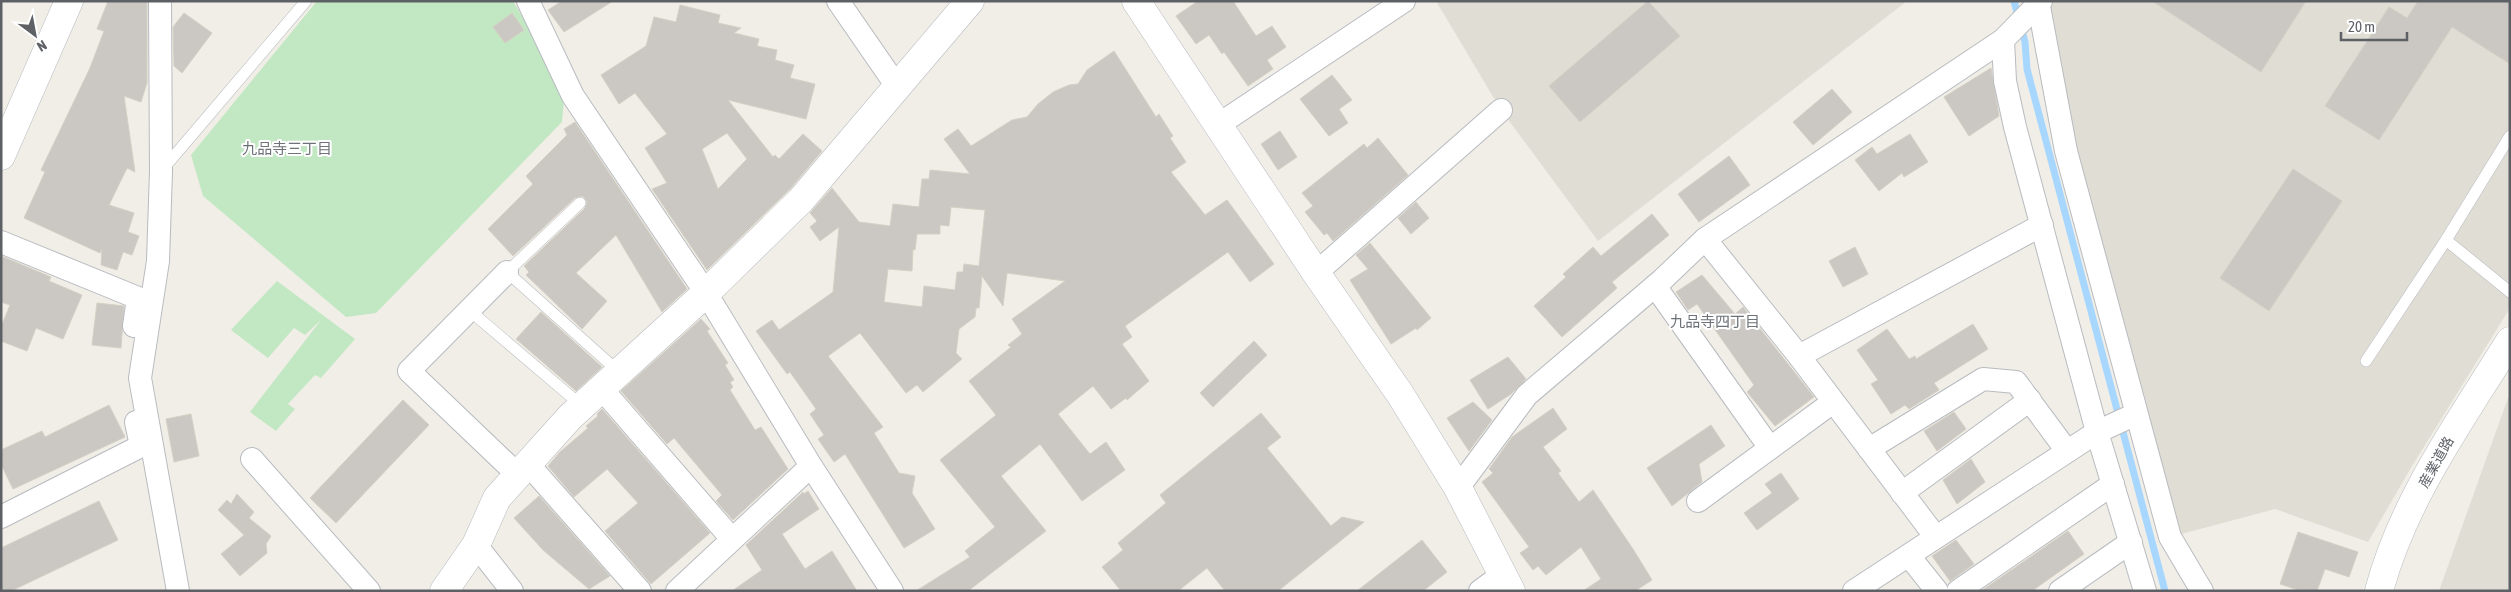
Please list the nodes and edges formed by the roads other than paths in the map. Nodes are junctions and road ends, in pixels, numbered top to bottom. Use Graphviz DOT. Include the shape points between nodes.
graph roads {
  1 [pos="69,1"];
  2 [pos="160,1"];
  3 [pos="306,1"];
  4 [pos="528,1"];
  5 [pos="838,1"];
  6 [pos="970,1"];
  7 [pos="1136,1"];
  8 [pos="1404,1"];
  9 [pos="2039,2"];
  10 [pos="2003,40"];
  11 [pos="898,88"];
  12 [pos="1501,110"];
  13 [pos="1218,125"];
  14 [pos="2510,136"];
  15 [pos="1,156"];
  16 [pos="161,171"];
  17 [pos="580,203"];
  18 [pos="2042,224"];
  19 [pos="1705,240"];
  20 [pos="2446,240"];
  21 [pos="1,242"];
  22 [pos="507,272"];
  23 [pos="1316,272"];
  24 [pos="1655,286"];
  25 [pos="2510,292"];
  26 [pos="706,293"];
  27 [pos="469,310"];
  28 [pos="2510,341"];
  29 [pos="1799,356"];
  30 [pos="2366,361"];
  31 [pos="610,380"];
  32 [pos="2030,400"];
  33 [pos="1833,402"];
  34 [pos="582,406"];
  35 [pos="2136,414"];
  36 [pos="2097,432"];
  37 [pos="1770,448"];
  38 [pos="1869,449"];
  39 [pos="2067,451"];
  40 [pos="252,460"];
  41 [pos="811,466"];
  42 [pos="523,470"];
  43 [pos="2113,484"];
  44 [pos="1458,488"];
  45 [pos="1902,494"];
  46 [pos="1698,501"];
  47 [pos="1,517"];
  48 [pos="1935,536"];
  49 [pos="732,539"];
  50 [pos="2131,542"];
  51 [pos="476,545"];
  52 [pos="1909,556"];
  53 [pos="1507,582"];
  54 [pos="178,591"];
  55 [pos="368,591"];
  56 [pos="444,591"];
  57 [pos="512,591"];
  58 [pos="640,591"];
  59 [pos="677,591"];
  60 [pos="892,591"];
  61 [pos="1480,591"];
  62 [pos="1854,591"];
  63 [pos="1937,591"];
  64 [pos="1958,591"];
  65 [pos="2060,591"];
  66 [pos="2145,591"];
  67 [pos="2202,591"];
  68 [pos="2379,591"];
  1 -- 15 [label="street"];
  2 -- 16 [label="street"];
  3 -- 16 [label="lane"];
  4 -- 26 [label="street" via="573,96"];
  5 -- 11 [label="street"];
  6 -- 11 [label="street"];
  7 -- 13 [label="street"];
  8 -- 13 [label="street"];
  9 -- 10 [label="street"];
  9 -- 35 [label="street" via="2066,151"];
  10 -- 18 [label="street" via="2005,81"];
  10 -- 19 [label="street"];
  11 -- 26 [label="street" via="801,200"];
  12 -- 23 [label="street"];
  13 -- 23 [label="street"];
  14 -- 20 [label="lane"];
  16 -- 54 [label="street" via="158,261 140,378"];
  17 -- 22 [label="lane"];
  18 -- 29 [label="street"];
  18 -- 36 [label="street"];
  19 -- 24 [label="street"];
  19 -- 29 [label="street"];
  20 -- 25 [label="lane"];
  20 -- 30 [label="lane"];
  21 -- 47 [label="street" via="138,298 127,375 141,446"];
  22 -- 27 [label="street"];
  22 -- 31 [label="lane"];
  23 -- 44 [label="street" via="1400,394"];
  24 -- 37 [label="street"];
  24 -- 44 [label="street" via="1527,395"];
  26 -- 31 [label="street"];
  26 -- 41 [label="street"];
  27 -- 34 [label="lane"];
  27 -- 42 [label="street" via="409,371"];
  28 -- 68 [label="street, 産業道路" via="2431,468 2388,558"];
  29 -- 33 [label="street"];
  31 -- 34 [label="street"];
  31 -- 49 [label="street"];
  32 -- 38 [label="street" via="2016,382 1983,378"];
  32 -- 39 [label="street"];
  32 -- 45 [label="street"];
  33 -- 37 [label="street"];
  33 -- 38 [label="street"];
  34 -- 42 [label="street"];
  35 -- 36 [label="street"];
  35 -- 67 [label="street" via="2170,537"];
  36 -- 39 [label="street"];
  36 -- 43 [label="street"];
  37 -- 46 [label="street"];
  38 -- 45 [label="street"];
  39 -- 48 [label="street"];
  40 -- 55 [label="street"];
  41 -- 49 [label="street"];
  41 -- 60 [label="street"];
  42 -- 51 [label="street" via="497,498"];
  42 -- 58 [label="street"];
  43 -- 50 [label="street"];
  43 -- 64 [label="street"];
  44 -- 53 [label="street"];
  45 -- 48 [label="street"];
  48 -- 52 [label="street"];
  49 -- 59 [label="street"];
  50 -- 65 [label="street"];
  50 -- 66 [label="street"];
  51 -- 56 [label="street"];
  51 -- 57 [label="street"];
  52 -- 62 [label="street"];
  52 -- 63 [label="street"];
  53 -- 61 [label="street"];
}
